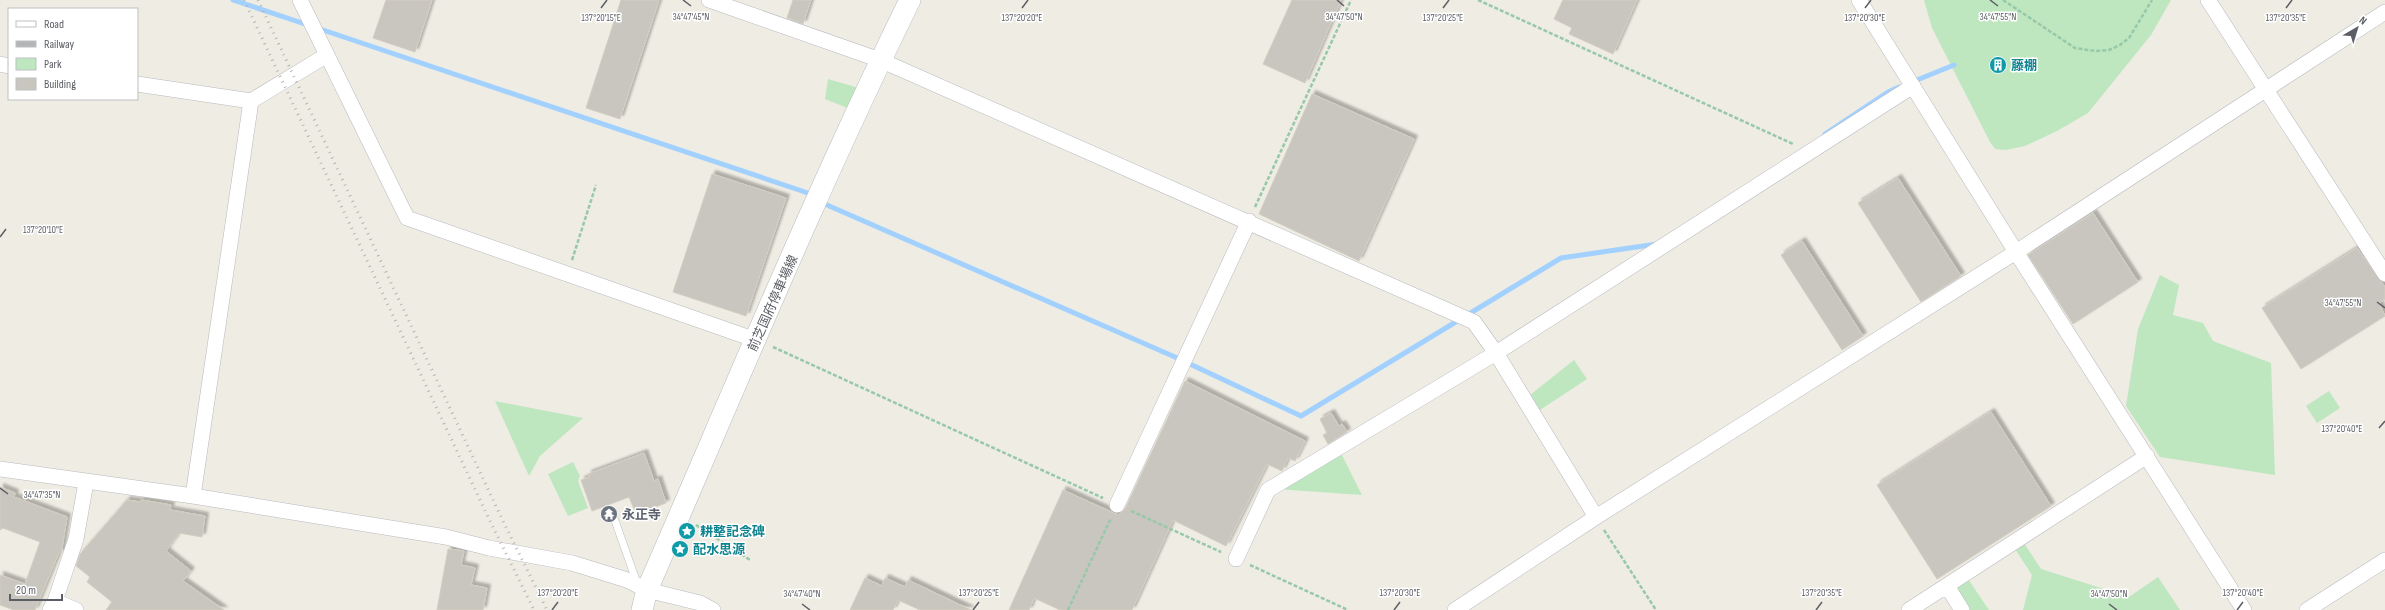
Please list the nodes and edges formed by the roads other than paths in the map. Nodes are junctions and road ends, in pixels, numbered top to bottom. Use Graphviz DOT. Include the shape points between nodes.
graph roads {
  1 [pos="300,0"];
  2 [pos="709,0"];
  3 [pos="910,0"];
  4 [pos="1859,0"];
  5 [pos="2208,0"];
  6 [pos="2385,12"];
  7 [pos="327,55"];
  8 [pos="880,60"];
  9 [pos="138,84"];
  10 [pos="1913,86"];
  11 [pos="2266,89"];
  12 [pos="251,101"];
  13 [pos="1249,221"];
  14 [pos="2016,252"];
  15 [pos="2385,274"];
  16 [pos="756,340"];
  17 [pos="1496,354"];
  18 [pos="2147,456"];
  19 [pos="0,469"];
  20 [pos="86,482"];
  21 [pos="193,496"];
  22 [pos="1117,505"];
  23 [pos="613,515"];
  24 [pos="1596,518"];
  25 [pos="1236,559"];
  26 [pos="2385,560"];
  27 [pos="1947,586"];
  28 [pos="642,588"];
  29 [pos="52,606"];
  30 [pos="76,610"];
  31 [pos="642,610"];
  32 [pos="713,610"];
  33 [pos="1455,610"];
  34 [pos="1910,610"];
  35 [pos="1962,610"];
  36 [pos="2244,610"];
  37 [pos="2307,610"];
  1 -- 7 [label="street"];
  2 -- 8 [label="street"];
  3 -- 8 [label="main road, 前芝国府停車場線"];
  4 -- 10 [label="street"];
  5 -- 11 [label="street"];
  6 -- 11 [label="street"];
  7 -- 12 [label="street"];
  7 -- 16 [label="street" via="407,218"];
  8 -- 13 [label="street"];
  8 -- 16 [label="main road, 前芝国府停車場線"];
  9 -- 12 [label="street"];
  10 -- 14 [label="street"];
  10 -- 17 [label="street"];
  11 -- 14 [label="street"];
  11 -- 15 [label="street"];
  12 -- 21 [label="street"];
  13 -- 17 [label="street" via="1474,322"];
  13 -- 22 [label="street"];
  14 -- 18 [label="street"];
  14 -- 24 [label="street"];
  16 -- 28 [label="main road, 前芝国府停車場線" via="680,514"];
  17 -- 24 [label="street"];
  17 -- 25 [label="street" via="1268,490"];
  18 -- 27 [label="street"];
  18 -- 36 [label="street"];
  19 -- 20 [label="street"];
  20 -- 21 [label="street"];
  20 -- 29 [label="street" via="76,539"];
  21 -- 28 [label="street" via="446,537 489,548 572,563"];
  23 -- 28 [label="lane"];
  24 -- 33 [label="street"];
  26 -- 37 [label="street"];
  27 -- 34 [label="street"];
  27 -- 35 [label="street"];
  28 -- 31 [label="main road, 前芝国府停車場線"];
  28 -- 32 [label="street" via="700,603"];
  29 -- 30 [label="street"];
}
